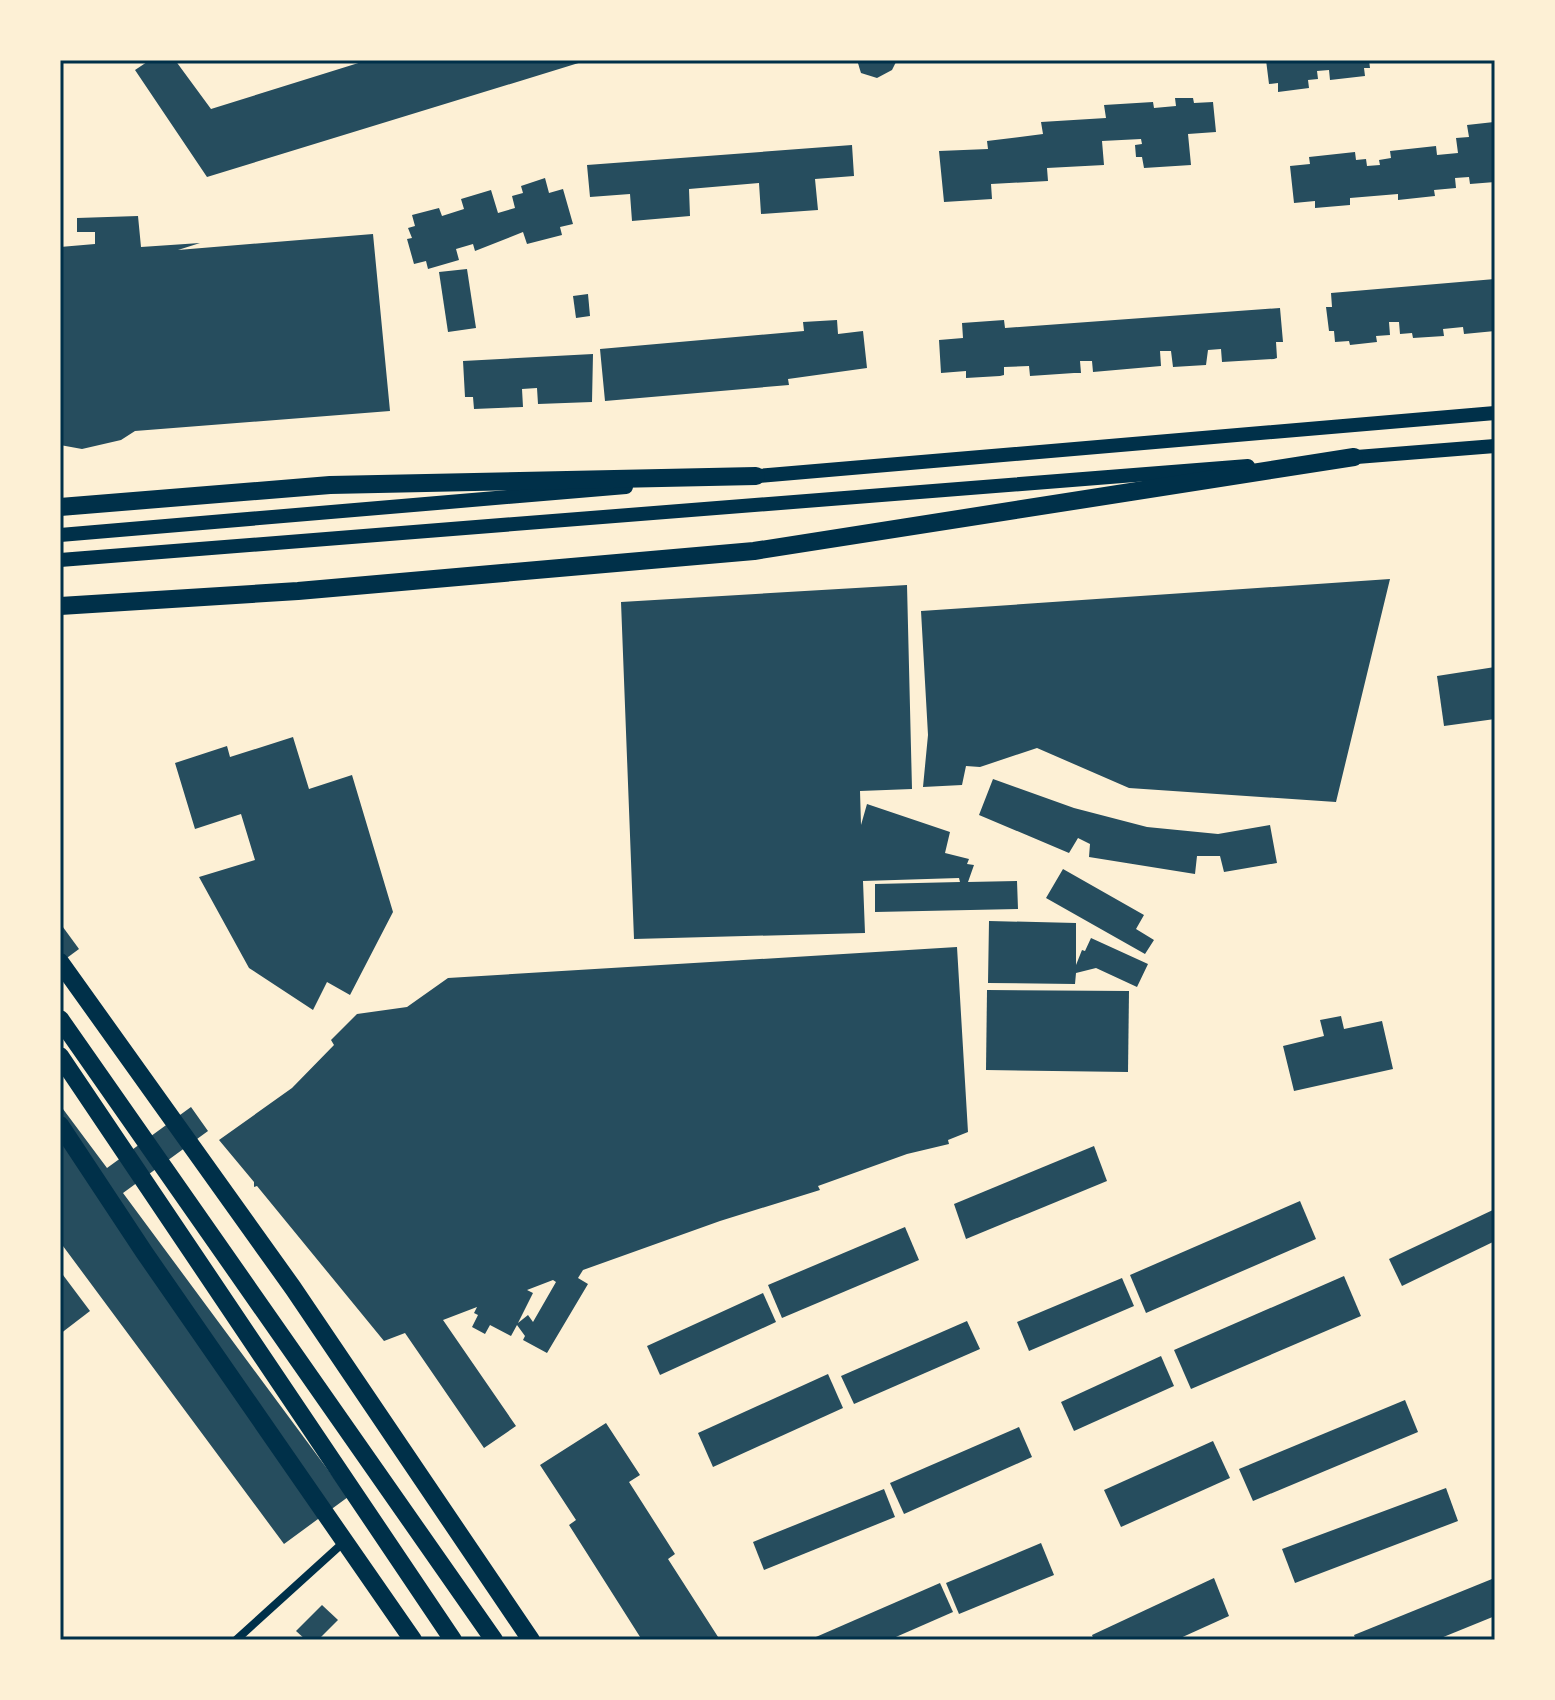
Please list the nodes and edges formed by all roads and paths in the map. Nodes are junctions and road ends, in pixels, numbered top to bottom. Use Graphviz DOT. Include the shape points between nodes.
graph roads {
  1 [pos="1495,413"];
  2 [pos="1495,446"];
  3 [pos="1354,457"];
  4 [pos="756,476"];
  5 [pos="60,507"];
  6 [pos="60,535"];
  7 [pos="60,560"];
  8 [pos="60,606"];
  9 [pos="60,962"];
  10 [pos="60,1019"];
  11 [pos="60,1056"];
  12 [pos="60,1125"];
  13 [pos="345,1542"];
  14 [pos="410,1636"];
  15 [pos="236,1640"];
  16 [pos="453,1640"];
  17 [pos="494,1640"];
  18 [pos="531,1640"];
  1 -- 4 [label="main road"];
  2 -- 3 [label="main road"];
  3 -- 7 [label="main road"];
  3 -- 8 [label="highway" via="754,551"];
  4 -- 5 [label="highway" via="330,485"];
  4 -- 6 [label="main road"];
  9 -- 18 [label="highway" via="293,1288"];
  10 -- 17 [label="highway"];
  11 -- 16 [label="highway"];
  12 -- 13 [label="highway"];
  13 -- 14 [label="highway"];
  13 -- 15 [label="street"];
}
